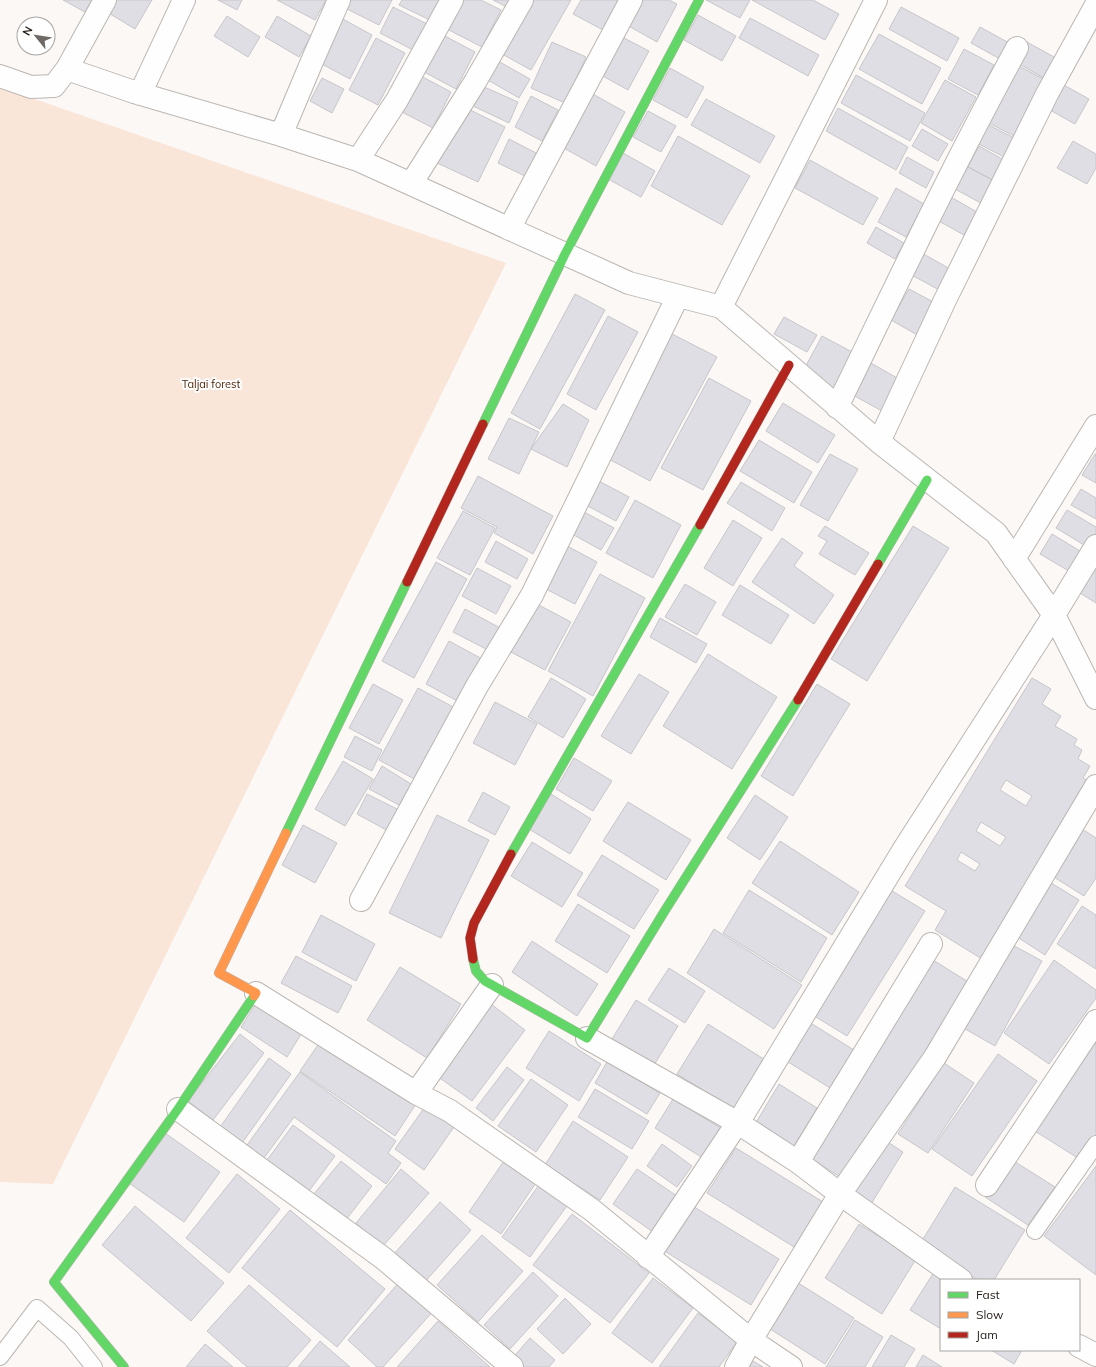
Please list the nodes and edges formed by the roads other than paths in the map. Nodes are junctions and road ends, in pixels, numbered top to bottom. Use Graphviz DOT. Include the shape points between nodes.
graph roads {
  1 [pos="105,0"];
  2 [pos="184,0"];
  3 [pos="339,0"];
  4 [pos="452,0"];
  5 [pos="522,0"];
  6 [pos="631,0"];
  7 [pos="699,0"];
  8 [pos="876,0"];
  9 [pos="1096,5"];
  10 [pos="1017,48"];
  11 [pos="67,69"];
  12 [pos="0,76"];
  13 [pos="140,94"];
  14 [pos="281,135"];
  15 [pos="358,160"];
  16 [pos="411,184"];
  17 [pos="509,229"];
  18 [pos="565,254"];
  19 [pos="678,296"];
  20 [pos="721,307"];
  21 [pos="789,365"];
  22 [pos="837,407"];
  23 [pos="1096,426"];
  24 [pos="879,442"];
  25 [pos="927,480"];
  26 [pos="1096,546"];
  27 [pos="1014,559"];
  28 [pos="1054,615"];
  29 [pos="1096,698"];
  30 [pos="1096,786"];
  31 [pos="361,900"];
  32 [pos="930,944"];
  33 [pos="492,985"];
  34 [pos="256,993"];
  35 [pos="1096,1021"];
  36 [pos="587,1038"];
  37 [pos="416,1093"];
  38 [pos="178,1109"];
  39 [pos="738,1122"];
  40 [pos="1096,1144"];
  41 [pos="798,1162"];
  42 [pos="987,1185"];
  43 [pos="840,1194"];
  44 [pos="1035,1231"];
  45 [pos="648,1257"];
  46 [pos="960,1279"];
  47 [pos="751,1340"];
  48 [pos="1080,1347"];
  49 [pos="1096,1355"];
  50 [pos="0,1357"];
  51 [pos="94,1367"];
  52 [pos="124,1367"];
  53 [pos="512,1367"];
  54 [pos="736,1367"];
  55 [pos="791,1367"];
  1 -- 11 [label="street"];
  2 -- 13 [label="street"];
  3 -- 14 [label="street"];
  4 -- 15 [label="street" via="397,100"];
  5 -- 16 [label="street" via="475,82"];
  6 -- 17 [label="street"];
  7 -- 18 [label="street"];
  8 -- 20 [label="street"];
  9 -- 24 [label="street" via="1047,94 945,300"];
  10 -- 22 [label="street" via="978,119"];
  11 -- 12 [label="street" via="54,86 31,87"];
  11 -- 13 [label="street"];
  13 -- 14 [label="street"];
  14 -- 15 [label="street"];
  15 -- 16 [label="street"];
  16 -- 17 [label="street"];
  17 -- 18 [label="street"];
  18 -- 19 [label="street" via="629,283"];
  18 -- 34 [label="street" via="219,973"];
  19 -- 20 [label="street"];
  19 -- 31 [label="street" via="532,595 477,686"];
  20 -- 21 [label="street"];
  21 -- 22 [label="street"];
  21 -- 33 [label="street" via="474,923 470,938 476,971"];
  22 -- 24 [label="street"];
  23 -- 27 [label="street"];
  24 -- 25 [label="street"];
  25 -- 27 [label="street" via="996,533"];
  25 -- 36 [label="street" via="794,707"];
  26 -- 28 [label="street"];
  27 -- 28 [label="street"];
  28 -- 29 [label="street"];
  28 -- 39 [label="street" via="904,849"];
  30 -- 43 [label="street" via="935,1057"];
  32 -- 41 [label="street"];
  33 -- 36 [label="street"];
  33 -- 37 [label="street"];
  34 -- 37 [label="street"];
  34 -- 38 [label="street"];
  35 -- 42 [label="street"];
  36 -- 39 [label="street"];
  37 -- 45 [label="street" via="450,1111 592,1210"];
  38 -- 52 [label="street" via="54,1282"];
  38 -- 53 [label="street" via="383,1258"];
  39 -- 41 [label="street"];
  39 -- 45 [label="street"];
  40 -- 44 [label="lane"];
  41 -- 43 [label="street"];
  43 -- 46 [label="street"];
  43 -- 47 [label="street"];
  45 -- 47 [label="street"];
  47 -- 54 [label="street"];
  47 -- 55 [label="street"];
  48 -- 49 [label="street"];
  50 -- 51 [label="lane" via="37,1308 71,1338"];
}
